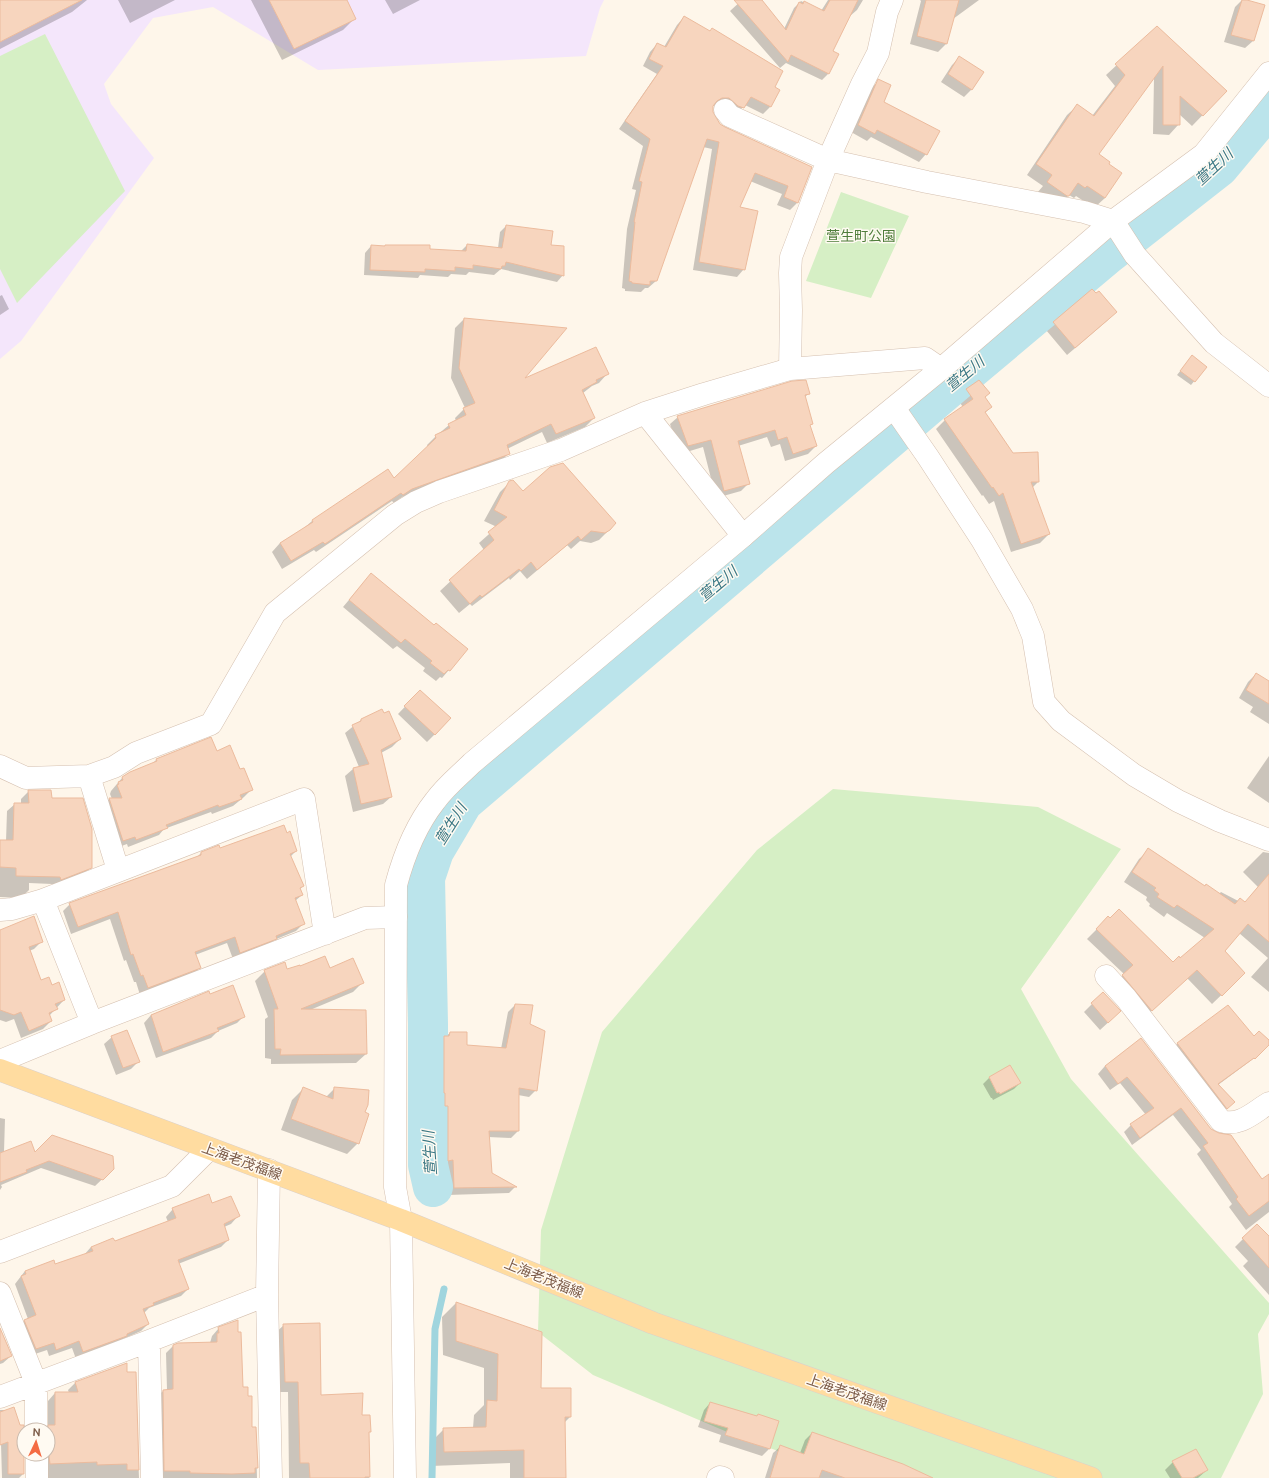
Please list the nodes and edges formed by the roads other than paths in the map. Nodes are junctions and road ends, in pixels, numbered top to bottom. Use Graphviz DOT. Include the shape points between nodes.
graph roads {
  1 [pos="892,0"];
  2 [pos="1269,73"];
  3 [pos="724,110"];
  4 [pos="828,160"];
  5 [pos="1116,227"];
  6 [pos="790,369"];
  7 [pos="941,369"];
  8 [pos="1269,386"];
  9 [pos="645,413"];
  10 [pos="904,422"];
  11 [pos="743,536"];
  12 [pos="0,766"];
  13 [pos="89,776"];
  14 [pos="1269,840"];
  15 [pos="118,870"];
  16 [pos="43,900"];
  17 [pos="0,910"];
  18 [pos="396,917"];
  19 [pos="325,934"];
  20 [pos="1106,976"];
  21 [pos="92,1023"];
  22 [pos="0,1061"];
  23 [pos="0,1070"];
  24 [pos="1269,1103"];
  25 [pos="209,1148"];
  26 [pos="268,1170"];
  27 [pos="401,1220"];
  28 [pos="0,1252"];
  29 [pos="0,1293"];
  30 [pos="267,1295"];
  31 [pos="149,1341"];
  32 [pos="36,1383"];
  33 [pos="0,1397"];
  34 [pos="36,1422"];
  35 [pos="37,1462"];
  36 [pos="37,1478"];
  37 [pos="152,1478"];
  38 [pos="271,1478"];
  39 [pos="405,1478"];
  40 [pos="718,1478"];
  41 [pos="723,1478"];
  42 [pos="1091,1478"];
  1 -- 4 [label="street" via="878,53"];
  2 -- 5 [label="street" via="1204,154"];
  3 -- 4 [label="street" via="730,116"];
  4 -- 5 [label="street" via="1084,212"];
  4 -- 6 [label="street" via="791,257"];
  5 -- 7 [label="street"];
  5 -- 8 [label="street" via="1135,255 1214,343"];
  6 -- 7 [label="street" via="925,358"];
  6 -- 9 [label="street"];
  7 -- 10 [label="street"];
  9 -- 11 [label="street"];
  9 -- 13 [label="street" via="561,450 439,492 395,515 275,613 210,724 136,753 114,767"];
  10 -- 11 [label="street" via="826,463"];
  10 -- 14 [label="street" via="982,540 1022,609 1033,636 1044,702 1061,721 1134,775 1178,801"];
  11 -- 18 [label="street" via="472,763 448,786 421,821 401,867 396,885"];
  12 -- 13 [label="street" via="26,778"];
  13 -- 15 [label="street"];
  15 -- 16 [label="street"];
  15 -- 19 [label="street" via="304,799"];
  16 -- 17 [label="street"];
  16 -- 21 [label="street"];
  18 -- 19 [label="street" via="365,918"];
  18 -- 27 [label="street" via="395,1187"];
  19 -- 21 [label="street"];
  20 -- 24 [label="street" via="1221,1121 1241,1120"];
  21 -- 22 [label="street"];
  23 -- 25 [label="main road, 上海老茂福線"];
  25 -- 26 [label="main road, 上海老茂福線"];
  25 -- 28 [label="street" via="172,1186"];
  26 -- 27 [label="main road, 上海老茂福線"];
  26 -- 30 [label="street"];
  27 -- 39 [label="street"];
  27 -- 42 [label="main road, 上海老茂福線" via="653,1323"];
  29 -- 32 [label="street"];
  30 -- 31 [label="street"];
  30 -- 38 [label="street"];
  31 -- 32 [label="street"];
  31 -- 37 [label="street"];
  32 -- 33 [label="street"];
  32 -- 34 [label="street"];
  35 -- 36 [label="street"];
  40 -- 41 [label="street"];
}
